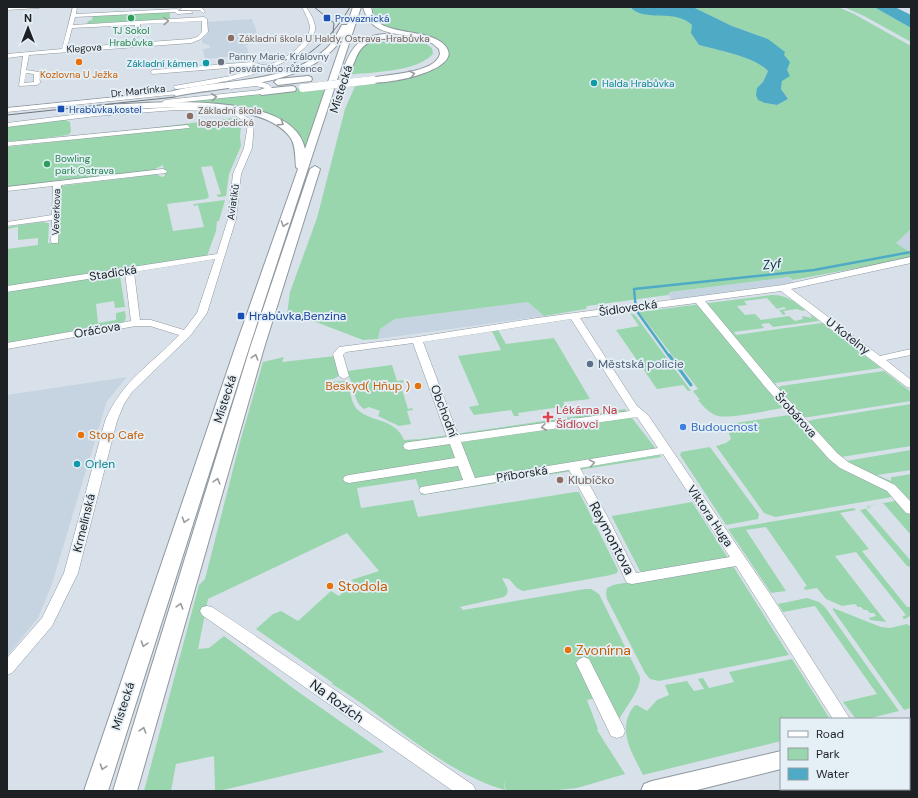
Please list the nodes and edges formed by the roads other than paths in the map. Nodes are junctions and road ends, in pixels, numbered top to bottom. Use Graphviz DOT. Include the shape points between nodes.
graph roads {
  1 [pos="39,7"];
  2 [pos="75,7"];
  3 [pos="304,7"];
  4 [pos="357,7"];
  5 [pos="367,7"];
  6 [pos="7,9"];
  7 [pos="177,9"];
  8 [pos="73,16"];
  9 [pos="138,22"];
  10 [pos="362,22"];
  11 [pos="71,27"];
  12 [pos="137,35"];
  13 [pos="357,37"];
  14 [pos="64,50"];
  15 [pos="433,51"];
  16 [pos="26,54"];
  17 [pos="7,56"];
  18 [pos="419,63"];
  19 [pos="268,67"];
  20 [pos="348,67"];
  21 [pos="23,72"];
  22 [pos="153,72"];
  23 [pos="373,76"];
  24 [pos="254,84"];
  25 [pos="262,92"];
  26 [pos="176,93"];
  27 [pos="86,99"];
  28 [pos="7,104"];
  29 [pos="105,108"];
  30 [pos="7,110"];
  31 [pos="7,119"];
  32 [pos="26,120"];
  33 [pos="74,123"];
  34 [pos="7,125"];
  35 [pos="187,127"];
  36 [pos="73,137"];
  37 [pos="9,144"];
  38 [pos="163,171"];
  39 [pos="302,174"];
  40 [pos="56,184"];
  41 [pos="7,190"];
  42 [pos="55,218"];
  43 [pos="7,224"];
  44 [pos="55,241"];
  45 [pos="219,256"];
  46 [pos="911,260"];
  47 [pos="129,270"];
  48 [pos="783,288"];
  49 [pos="7,289"];
  50 [pos="698,299"];
  51 [pos="574,316"];
  52 [pos="136,323"];
  53 [pos="186,334"];
  54 [pos="417,340"];
  55 [pos="7,346"];
  56 [pos="911,352"];
  57 [pos="878,359"];
  58 [pos="146,371"];
  59 [pos="344,376"];
  60 [pos="911,385"];
  61 [pos="638,413"];
  62 [pos="454,439"];
  63 [pos="409,446"];
  64 [pos="666,450"];
  65 [pos="463,461"];
  66 [pos="574,466"];
  67 [pos="349,479"];
  68 [pos="470,482"];
  69 [pos="425,490"];
  70 [pos="911,510"];
  71 [pos="740,560"];
  72 [pos="207,611"];
  73 [pos="584,663"];
  74 [pos="7,669"];
  75 [pos="841,718"];
  76 [pos="617,731"];
  77 [pos="780,760"];
  78 [pos="96,791"];
  79 [pos="125,791"];
  80 [pos="467,791"];
  81 [pos="652,791"];
  1 -- 6 [label="street"];
  2 -- 8 [label="street"];
  3 -- 19 [label="street, Dr. Martínka" via="312,29 310,38 301,49"];
  4 -- 26 [label="highway" via="333,46 306,65 272,76"];
  4 -- 39 [label="highway, Místecká"];
  5 -- 10 [label="highway"];
  23 -- 5 [label="highway, one-way" via="406,75 426,69 440,61 444,52 442,47 431,40 376,24 370,18"];
  7 -- 8 [label="street"];
  8 -- 11 [label="street"];
  9 -- 11 [label="street"];
  9 -- 12 [label="street"];
  9 -- 14 [label="street, Klegova, one-way" via="204,19 205,32 200,38 191,41"];
  11 -- 14 [label="street"];
  13 -- 20 [label="highway, Místecká"];
  14 -- 16 [label="street, Klegova"];
  15 -- 20 [label="highway" via="426,43 410,38 374,38 359,45"];
  16 -- 17 [label="street, Klegova"];
  16 -- 21 [label="street"];
  18 -- 23 [label="highway"];
  19 -- 22 [label="street" via="252,64"];
  19 -- 27 [label="street, Dr. Martínka" via="213,82"];
  79 -- 20 [label="highway, Místecká, one-way" via="257,348"];
  23 -- 24 [label="highway"];
  23 -- 25 [label="highway, bridge"];
  24 -- 25 [label="street" via="269,87"];
  24 -- 26 [label="street, Dr. Martínka"];
  29 -- 25 [label="street, Dr. Martínka, one-way"];
  26 -- 27 [label="street, Dr. Martínka"];
  27 -- 28 [label="street, Dr. Martínka"];
  27 -- 30 [label="street, Dr. Martínka"];
  29 -- 32 [label="street, Dr. Martínka"];
  29 -- 39 [label="highway, one-way" via="202,105 245,110 266,116 282,123 294,134 300,147"];
  31 -- 32 [label="street, Dr. Martínka"];
  32 -- 33 [label="street"];
  32 -- 34 [label="street"];
  33 -- 36 [label="street"];
  33 -- 45 [label="street, Aviatiků" via="164,108 225,111 244,117 250,123 248,148 237,174 232,219"];
  35 -- 36 [label="street"];
  36 -- 37 [label="street"];
  38 -- 40 [label="street"];
  39 -- 78 [label="highway, Místecká, one-way"];
  40 -- 41 [label="street"];
  40 -- 42 [label="street, Veverkova"];
  42 -- 43 [label="street"];
  42 -- 44 [label="street, Veverkova"];
  45 -- 47 [label="street, Stadická"];
  45 -- 53 [label="street, Aviatiků" via="204,308"];
  46 -- 48 [label="street, Šídlovecká"];
  47 -- 49 [label="street, Stadická"];
  47 -- 52 [label="street"];
  48 -- 50 [label="street, Šídlovecká"];
  48 -- 57 [label="street, U Kotelny"];
  50 -- 51 [label="street, Šídlovecká"];
  50 -- 70 [label="street, Šrobárova" via="770,386 833,456 844,465 891,488"];
  51 -- 54 [label="street, Šídlovecká"];
  51 -- 61 [label="street, Viktora Huga"];
  52 -- 53 [label="street, Oráčova" via="150,323"];
  52 -- 55 [label="street, Oráčova"];
  53 -- 58 [label="street, Aviatiků"];
  54 -- 59 [label="street, Šídlovecká" via="343,349 338,354"];
  54 -- 62 [label="street, Obchodní"];
  56 -- 57 [label="street"];
  57 -- 60 [label="street, U Kotelny"];
  58 -- 74 [label="street, Krmelínská" via="122,397 114,410 71,573 47,622"];
  61 -- 62 [label="street, one-way"];
  61 -- 64 [label="street, Viktora Huga" via="644,417"];
  62 -- 63 [label="street"];
  62 -- 65 [label="street, Obchodní"];
  66 -- 64 [label="street, Příborská, one-way"];
  64 -- 71 [label="street, Viktora Huga"];
  65 -- 67 [label="street"];
  65 -- 68 [label="street, Obchodní"];
  66 -- 68 [label="street, Příborská"];
  66 -- 71 [label="street, Reymontova" via="632,579"];
  68 -- 69 [label="street, Příborská"];
  71 -- 75 [label="street, Viktora Huga"];
  72 -- 80 [label="street, Na Rozích" via="273,654"];
  73 -- 76 [label="street"];
  77 -- 81 [label="main road"];
}
